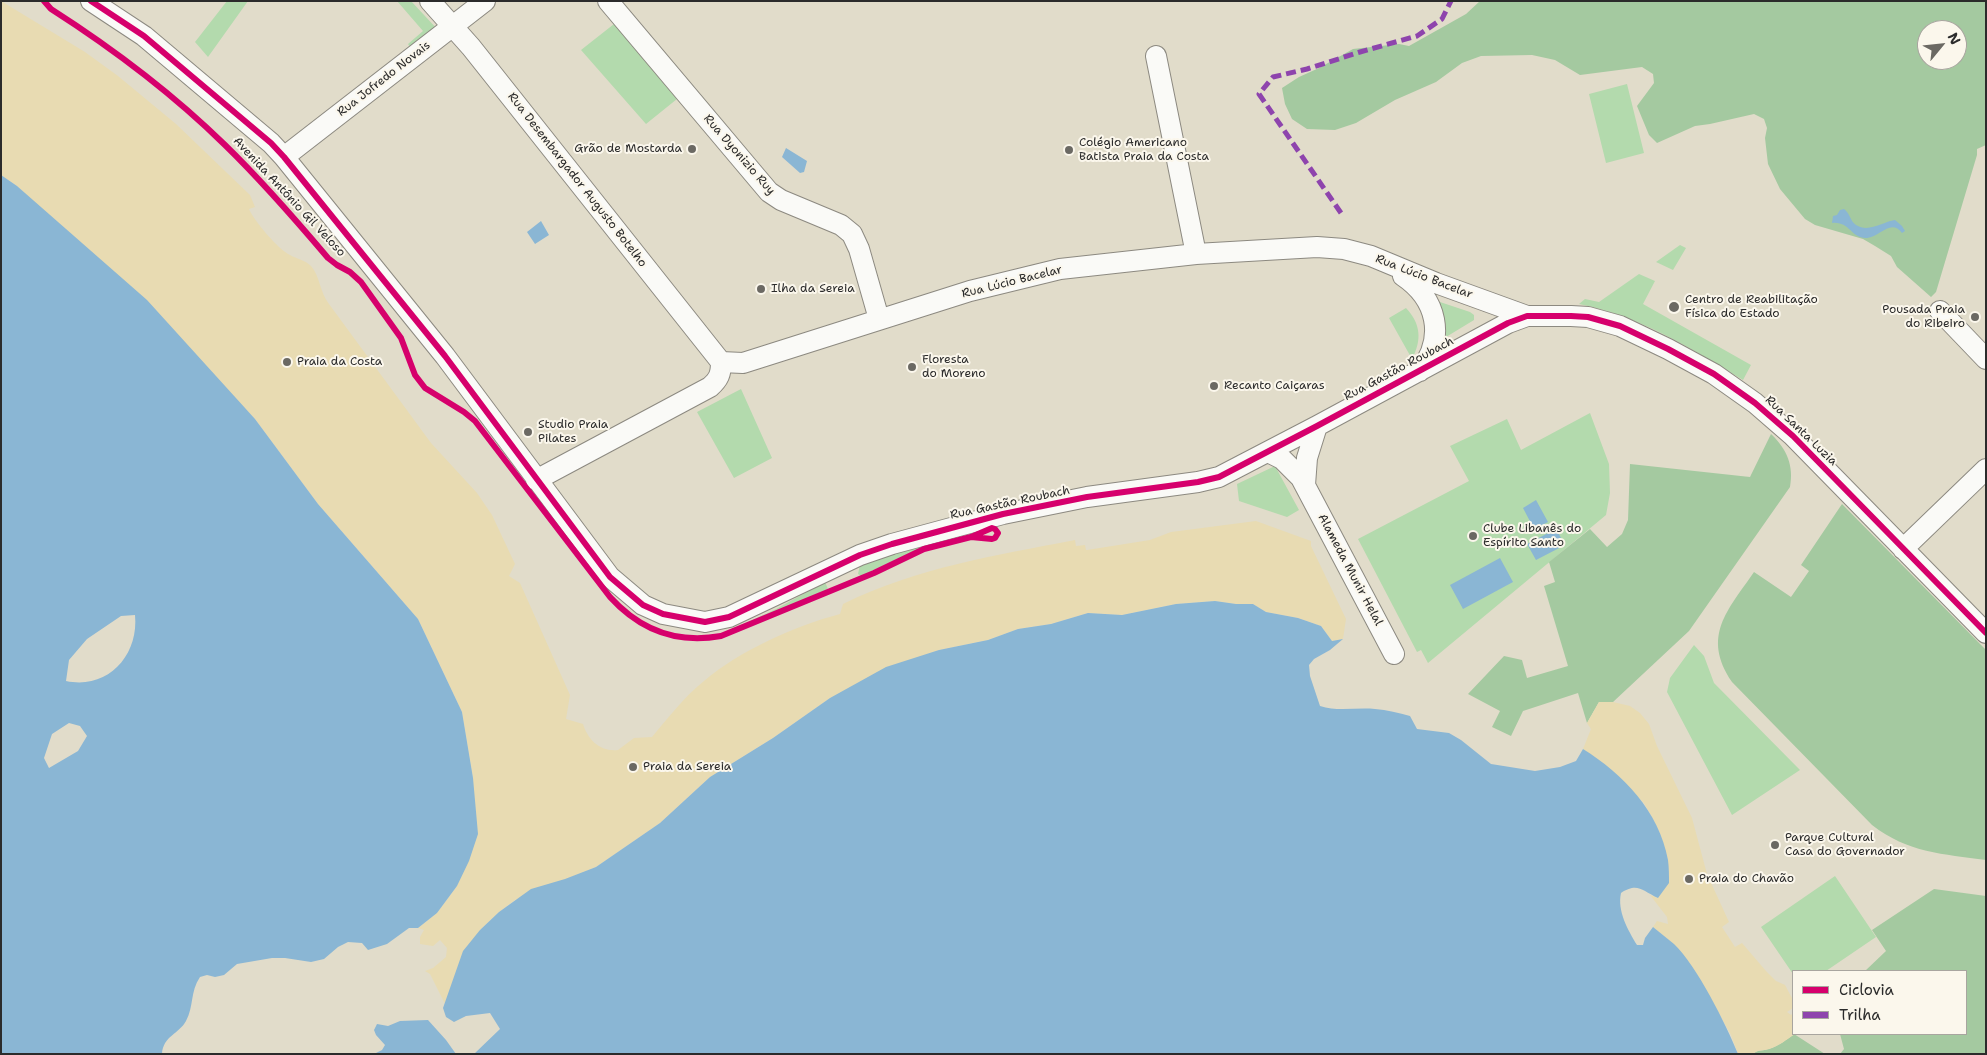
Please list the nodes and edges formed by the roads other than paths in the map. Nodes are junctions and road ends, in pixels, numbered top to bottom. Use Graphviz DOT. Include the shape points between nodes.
graph roads {
  1 [pos="91,1"];
  2 [pos="430,1"];
  3 [pos="485,1"];
  4 [pos="608,1"];
  5 [pos="453,26"];
  6 [pos="1156,56"];
  7 [pos="284,157"];
  8 [pos="1196,254"];
  9 [pos="1385,263"];
  10 [pos="1940,311"];
  11 [pos="1527,316"];
  12 [pos="879,319"];
  13 [pos="1986,359"];
  14 [pos="721,362"];
  15 [pos="1420,371"];
  16 [pos="1317,426"];
  17 [pos="1268,452"];
  18 [pos="1986,468"];
  19 [pos="536,480"];
  20 [pos="1305,485"];
  21 [pos="1903,549"];
  22 [pos="1986,633"];
  23 [pos="1394,654"];
  1 -- 7 [label="street, Avenida Antônio Gil Veloso" via="144,36"];
  2 -- 5 [label="street, Rua Desembargador Augusto Botelho"];
  3 -- 5 [label="street, Rua Jofredo Novais"];
  4 -- 12 [label="street, Rua Dyonizio Ruy" via="769,192 841,225 852,234"];
  5 -- 7 [label="street, Rua Jofredo Novais"];
  5 -- 14 [label="street, Rua Desembargador Augusto Botelho"];
  6 -- 8 [label="street"];
  7 -- 19 [label="street, Avenida Antônio Gil Veloso" via="445,356"];
  8 -- 9 [label="street, Rua Lúcio Bacelar" via="1332,247 1371,256"];
  8 -- 12 [label="street, Rua Lúcio Bacelar" via="1060,269 970,291"];
  9 -- 11 [label="street, Rua Lúcio Bacelar"];
  9 -- 15 [label="street" via="1420,289 1433,314 1433,344"];
  10 -- 13 [label="street"];
  11 -- 15 [label="street, Rua Gastão Roubach"];
  11 -- 21 [label="street, Rua Santa Luzia" via="1588,317 1620,326 1714,374 1774,419"];
  12 -- 14 [label="street, Rua Lúcio Bacelar" via="743,363"];
  14 -- 19 [label="street" via="718,380 710,387"];
  15 -- 16 [label="street, Rua Gastão Roubach"];
  16 -- 17 [label="street, Rua Gastão Roubach"];
  16 -- 20 [label="street" via="1307,458"];
  17 -- 19 [label="street, Rua Gastão Roubach" via="1210,480 1087,497 1022,510 892,544 860,555 729,617 705,622 663,614 625,591 610,577"];
  17 -- 20 [label="street, Alameda Munir Helal" via="1289,464"];
  18 -- 21 [label="street"];
  20 -- 23 [label="street, Alameda Munir Helal"];
  21 -- 22 [label="street, Rua Santa Luzia"];
}
